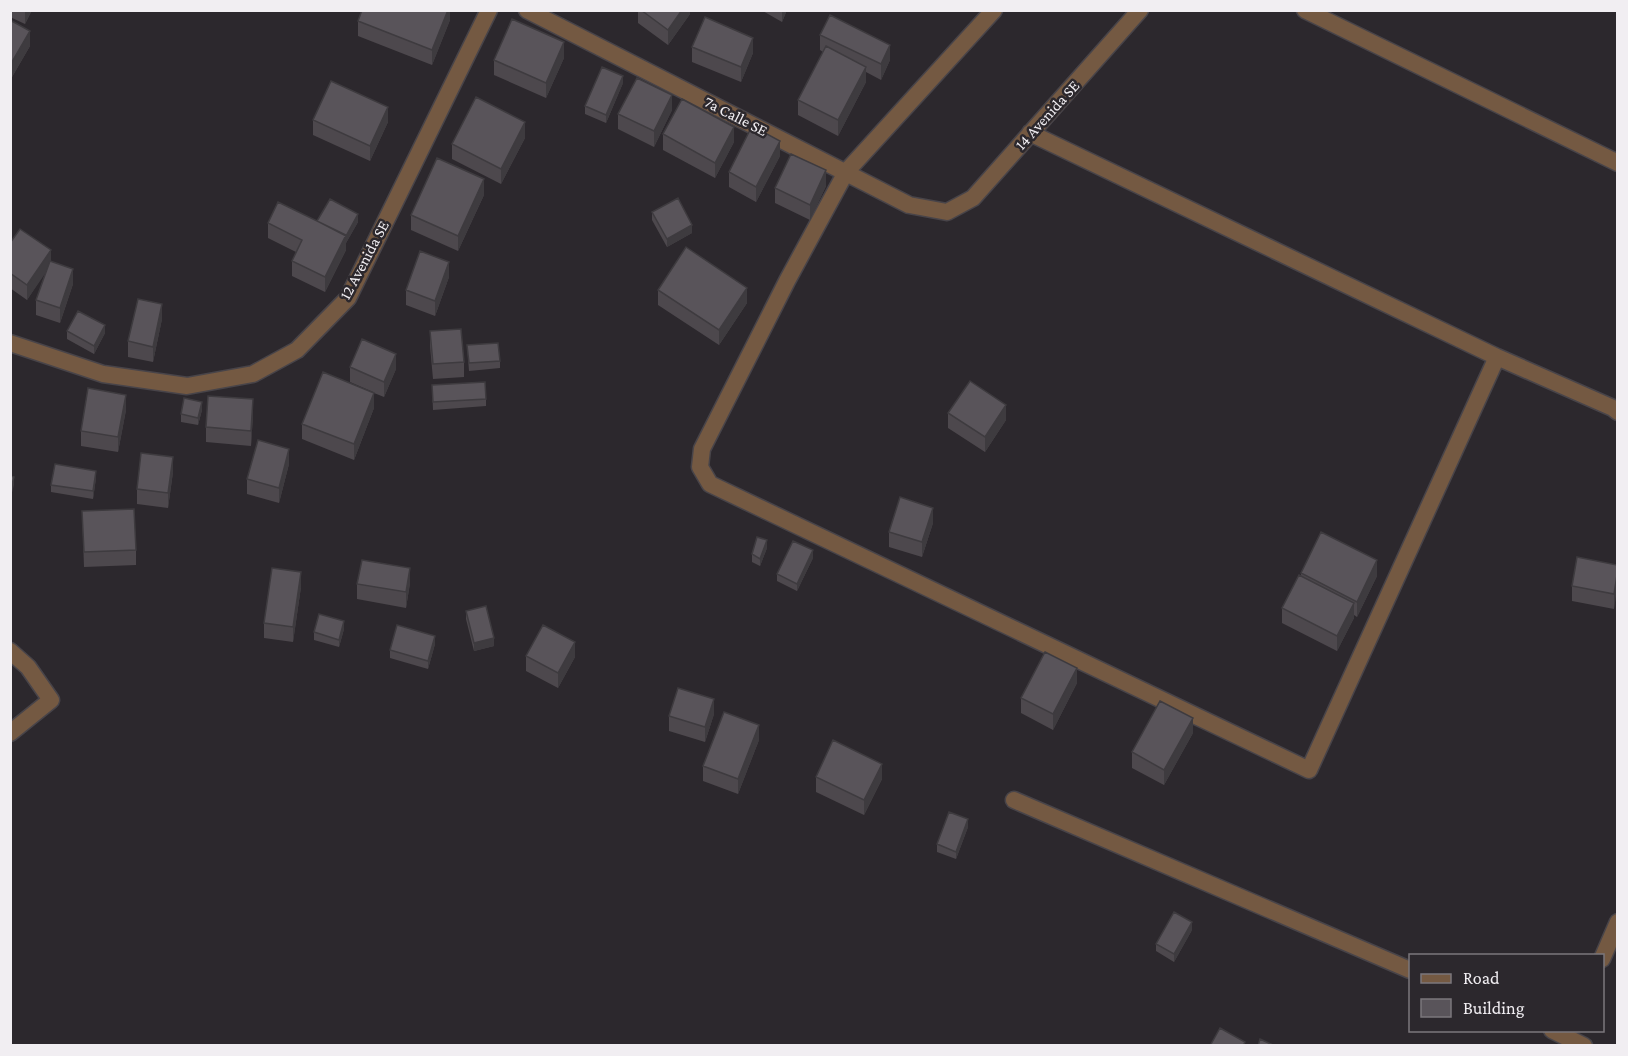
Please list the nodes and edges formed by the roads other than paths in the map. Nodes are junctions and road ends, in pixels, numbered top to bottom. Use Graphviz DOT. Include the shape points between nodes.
graph roads {
  1 [pos="489,10"];
  2 [pos="528,10"];
  3 [pos="994,10"];
  4 [pos="1140,10"];
  5 [pos="1305,10"];
  6 [pos="1030,133"];
  7 [pos="1617,163"];
  8 [pos="846,172"];
  9 [pos="947,212"];
  10 [pos="10,343"];
  11 [pos="1497,357"];
  12 [pos="1616,406"];
  13 [pos="10,651"];
  14 [pos="10,733"];
  15 [pos="1014,800"];
  16 [pos="1617,921"];
  17 [pos="1604,954"];
  18 [pos="1409,970"];
  19 [pos="1558,1032"];
  20 [pos="1576,1038"];
  1 -- 10 [label="street, 12 Avenida SE" via="348,298 297,350 253,374 186,386 103,374"];
  2 -- 8 [label="street, 7a Calle SE"];
  3 -- 8 [label="street"];
  4 -- 6 [label="street, 14 Avenida SE"];
  5 -- 7 [label="street"];
  6 -- 9 [label="street, 14 Avenida SE" via="973,198"];
  6 -- 11 [label="street"];
  8 -- 9 [label="street, 7a Calle SE" via="909,205"];
  8 -- 11 [label="street" via="702,448 700,467 710,484 1309,770"];
  11 -- 12 [label="street"];
  13 -- 14 [label="street" via="28,667 51,700"];
  15 -- 18 [label="street"];
  16 -- 17 [label="street"];
  19 -- 20 [label="street"];
}
